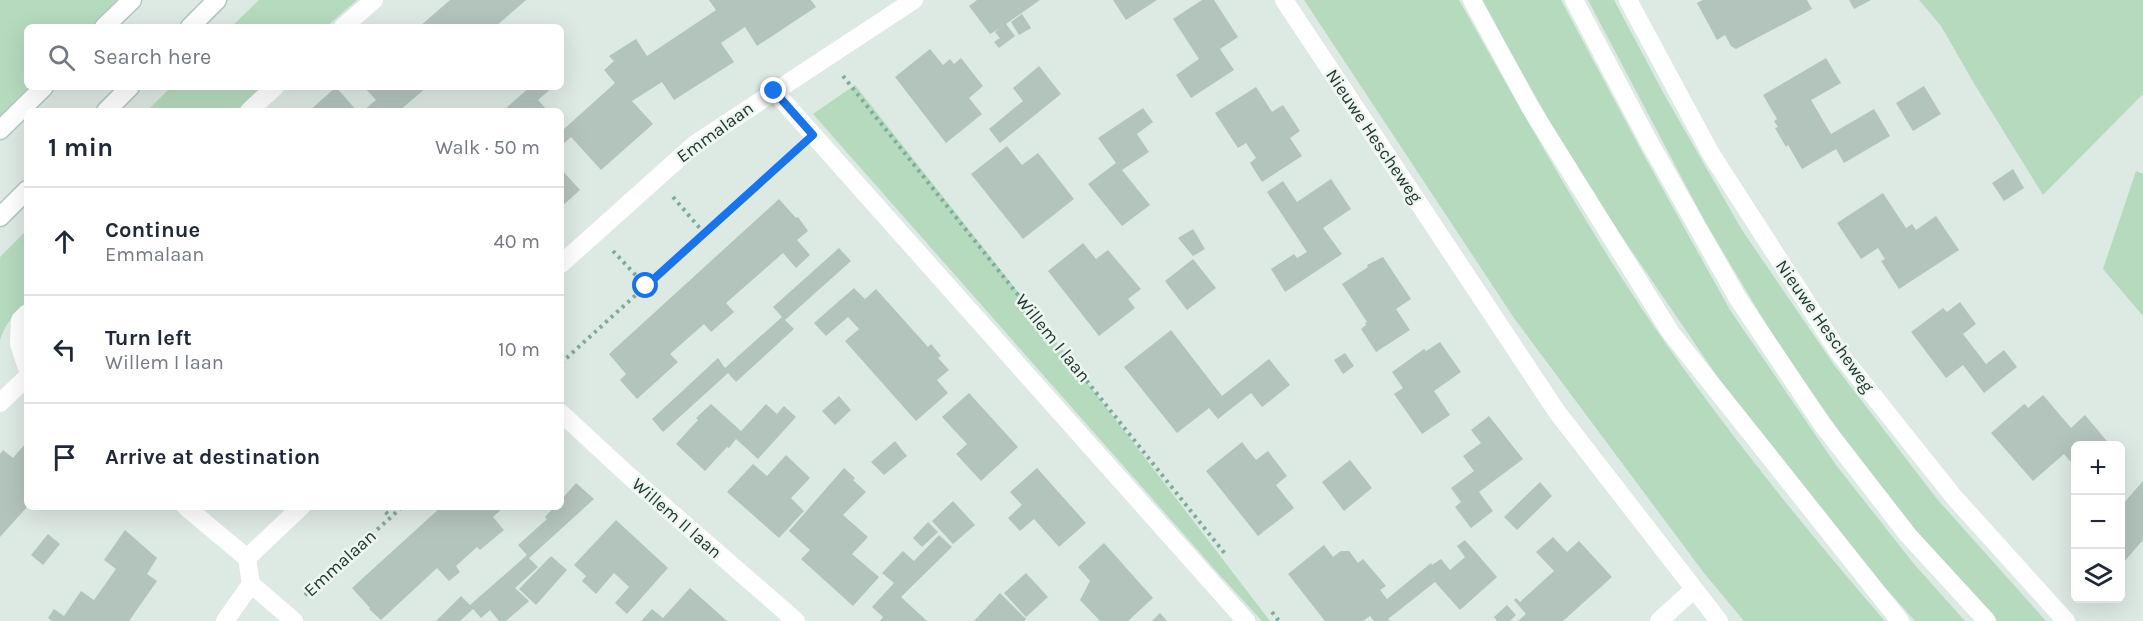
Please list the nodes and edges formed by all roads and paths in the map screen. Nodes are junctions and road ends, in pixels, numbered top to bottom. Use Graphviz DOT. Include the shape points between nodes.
graph roads {
  1 [pos="132,0"];
  2 [pos="217,0"];
  3 [pos="374,0"];
  4 [pos="914,0"];
  5 [pos="1284,0"];
  6 [pos="1472,0"];
  7 [pos="1574,0"];
  8 [pos="1628,0"];
  9 [pos="107,24"];
  10 [pos="193,24"];
  11 [pos="346,24"];
  12 [pos="827,56"];
  13 [pos="41,90"];
  14 [pos="127,90"];
  15 [pos="272,90"];
  16 [pos="774,91"];
  17 [pos="109,108"];
  18 [pos="252,108"];
  19 [pos="0,130"];
  20 [pos="813,135"];
  21 [pos="656,178"];
  22 [pos="24,193"];
  23 [pos="0,217"];
  24 [pos="596,232"];
  25 [pos="704,233"];
  26 [pos="564,261"];
  27 [pos="646,286"];
  28 [pos="24,316"];
  29 [pos="24,359"];
  30 [pos="564,360"];
  31 [pos="24,380"];
  32 [pos="0,403"];
  33 [pos="564,416"];
  34 [pos="190,510"];
  35 [pos="298,510"];
  36 [pos="383,510"];
  37 [pos="399,510"];
  38 [pos="391,518"];
  39 [pos="1227,556"];
  40 [pos="247,558"];
  41 [pos="251,584"];
  42 [pos="1693,590"];
  43 [pos="1272,612"];
  44 [pos="289,617"];
  45 [pos="225,621"];
  46 [pos="796,621"];
  47 [pos="1246,621"];
  48 [pos="1279,621"];
  49 [pos="1659,621"];
  50 [pos="1719,621"];
  51 [pos="1900,621"];
  52 [pos="1987,621"];
  53 [pos="2066,621"];
  1 -- 9 [label="street"];
  2 -- 10 [label="street"];
  3 -- 11 [label="street"];
  4 -- 12 [label="street, Emmalaan"];
  5 -- 42 [label="street, Nieuwe Hescheweg" via="1557,412"];
  6 -- 51 [label="street" via="1530,107 1671,333"];
  7 -- 52 [label="street" via="1737,297 1829,434 1908,535"];
  8 -- 53 [label="street, Nieuwe Hescheweg" via="1711,154 1840,354 1954,497"];
  12 -- 16 [label="street, Emmalaan"];
  12 -- 39 [label="path, Willem I laan"];
  13 -- 19 [label="street"];
  14 -- 17 [label="street"];
  15 -- 18 [label="street"];
  16 -- 20 [label="street"];
  16 -- 21 [label="street, Emmalaan" via="695,144"];
  20 -- 25 [label="path"];
  20 -- 47 [label="street"];
  21 -- 24 [label="street, Emmalaan"];
  21 -- 25 [label="path"];
  22 -- 23 [label="street"];
  24 -- 26 [label="street, Emmalaan"];
  24 -- 27 [label="path"];
  25 -- 27 [label="path"];
  27 -- 30 [label="path"];
  28 -- 29 [label="street" via="20,320 19,344"];
  31 -- 32 [label="street"];
  33 -- 46 [label="street, Willem II laan"];
  34 -- 40 [label="street"];
  35 -- 40 [label="street"];
  36 -- 38 [label="path"];
  37 -- 38 [label="path, Emmalaan"];
  38 -- 44 [label="path, Emmalaan"];
  40 -- 41 [label="street"];
  41 -- 44 [label="street"];
  41 -- 45 [label="street"];
  42 -- 49 [label="street"];
  42 -- 50 [label="street, Nieuwe Hescheweg"];
  43 -- 48 [label="path"];
}
